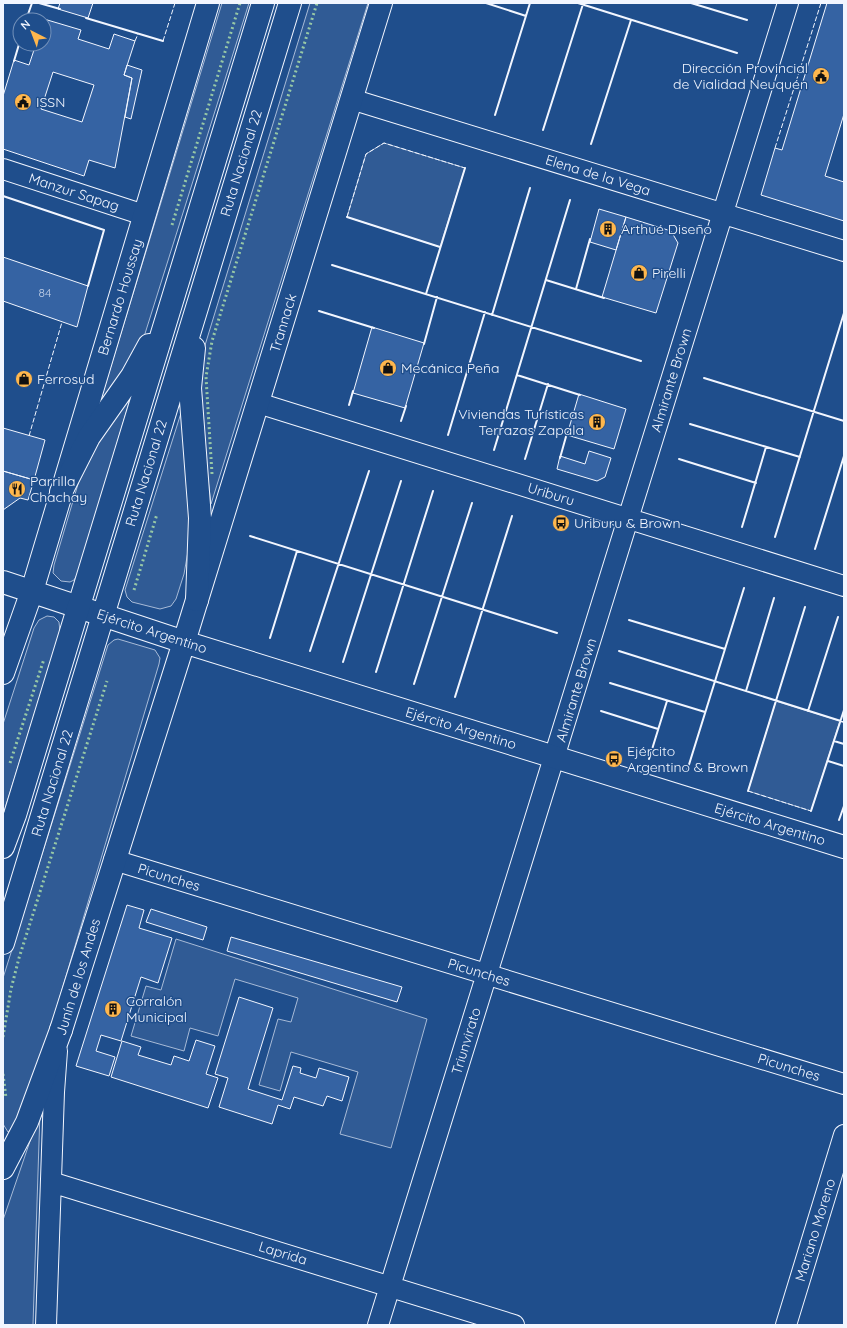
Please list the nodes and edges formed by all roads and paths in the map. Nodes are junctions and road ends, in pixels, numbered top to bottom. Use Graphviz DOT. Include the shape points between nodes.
graph roads {
  1 [pos="208,3"];
  2 [pos="263,3"];
  3 [pos="290,3"];
  4 [pos="381,3"];
  5 [pos="788,3"];
  6 [pos="351,99"];
  7 [pos="3,169"];
  8 [pos="722,214"];
  9 [pos="144,215"];
  10 [pos="844,251"];
  11 [pos="200,296"];
  12 [pos="171,305"];
  13 [pos="258,403"];
  14 [pos="61,492"];
  15 [pos="628,518"];
  16 [pos="3,582"];
  17 [pos="844,586"];
  18 [pos="32,591"];
  19 [pos="197,600"];
  20 [pos="79,606"];
  21 [pos="103,615"];
  22 [pos="184,642"];
  23 [pos="3,673"];
  24 [pos="555,757"];
  25 [pos="3,847"];
  26 [pos="844,847"];
  27 [pos="114,860"];
  28 [pos="3,943"];
  29 [pos="487,974"];
  30 [pos="61,1030"];
  31 [pos="844,1084"];
  32 [pos="844,1135"];
  33 [pos="3,1168"];
  34 [pos="51,1182"];
  35 [pos="390,1287"];
  36 [pos="46,1325"];
  37 [pos="378,1325"];
  38 [pos="514,1325"];
  39 [pos="786,1325"];
  1 -- 9 [label="main road, Bernardo Houssay"];
  2 -- 12 [label="main road, Ruta Nacional 22"];
  3 -- 11 [label="main road, Ruta Nacional 22"];
  4 -- 6 [label="main road, Trannack"];
  5 -- 8 [label="street, Almirante Brown"];
  6 -- 8 [label="street, Elena de la Vega"];
  6 -- 13 [label="main road, Trannack"];
  7 -- 9 [label="street, Manzur Sapag"];
  8 -- 10 [label="street, Elena de la Vega"];
  8 -- 15 [label="street, Almirante Brown"];
  9 -- 14 [label="main road, Bernardo Houssay"];
  11 -- 19 [label="main road" via="190,388 200,518"];
  11 -- 21 [label="main road, Ruta Nacional 22"];
  12 -- 14 [label="main road" via="132,376 89,437"];
  12 -- 20 [label="main road, Ruta Nacional 22"];
  13 -- 15 [label="street, Uriburu"];
  13 -- 19 [label="main road, Trannack"];
  14 -- 18 [label="main road, Bernardo Houssay"];
  15 -- 17 [label="street, Uriburu"];
  15 -- 24 [label="street, Almirante Brown"];
  16 -- 18 [label="main road, Ejército Argentino"];
  18 -- 20 [label="main road, Ejército Argentino"];
  18 -- 23 [label="main road, Bernardo Houssay"];
  19 -- 22 [label="main road, Trannack"];
  20 -- 21 [label="main road, Ejército Argentino"];
  20 -- 25 [label="main road, Ruta Nacional 22"];
  21 -- 22 [label="main road, Ejército Argentino"];
  21 -- 28 [label="main road, Ruta Nacional 22"];
  22 -- 24 [label="main road, Ejército Argentino"];
  22 -- 27 [label="main road, Junín de los Andes"];
  24 -- 26 [label="main road, Ejército Argentino"];
  24 -- 29 [label="street, Triunvirato"];
  27 -- 29 [label="street, Picunches"];
  27 -- 30 [label="main road, Junín de los Andes"];
  29 -- 31 [label="street, Picunches"];
  29 -- 35 [label="street, Triunvirato"];
  30 -- 33 [label="main road" via="27,1122"];
  30 -- 34 [label="street, Junín de los Andes" via="56,1061"];
  32 -- 39 [label="street, Mariano Moreno"];
  34 -- 35 [label="street, Laprida"];
  34 -- 36 [label="street, Junín de los Andes"];
  35 -- 37 [label="street, Triunvirato"];
  35 -- 38 [label="street, Laprida"];
}
